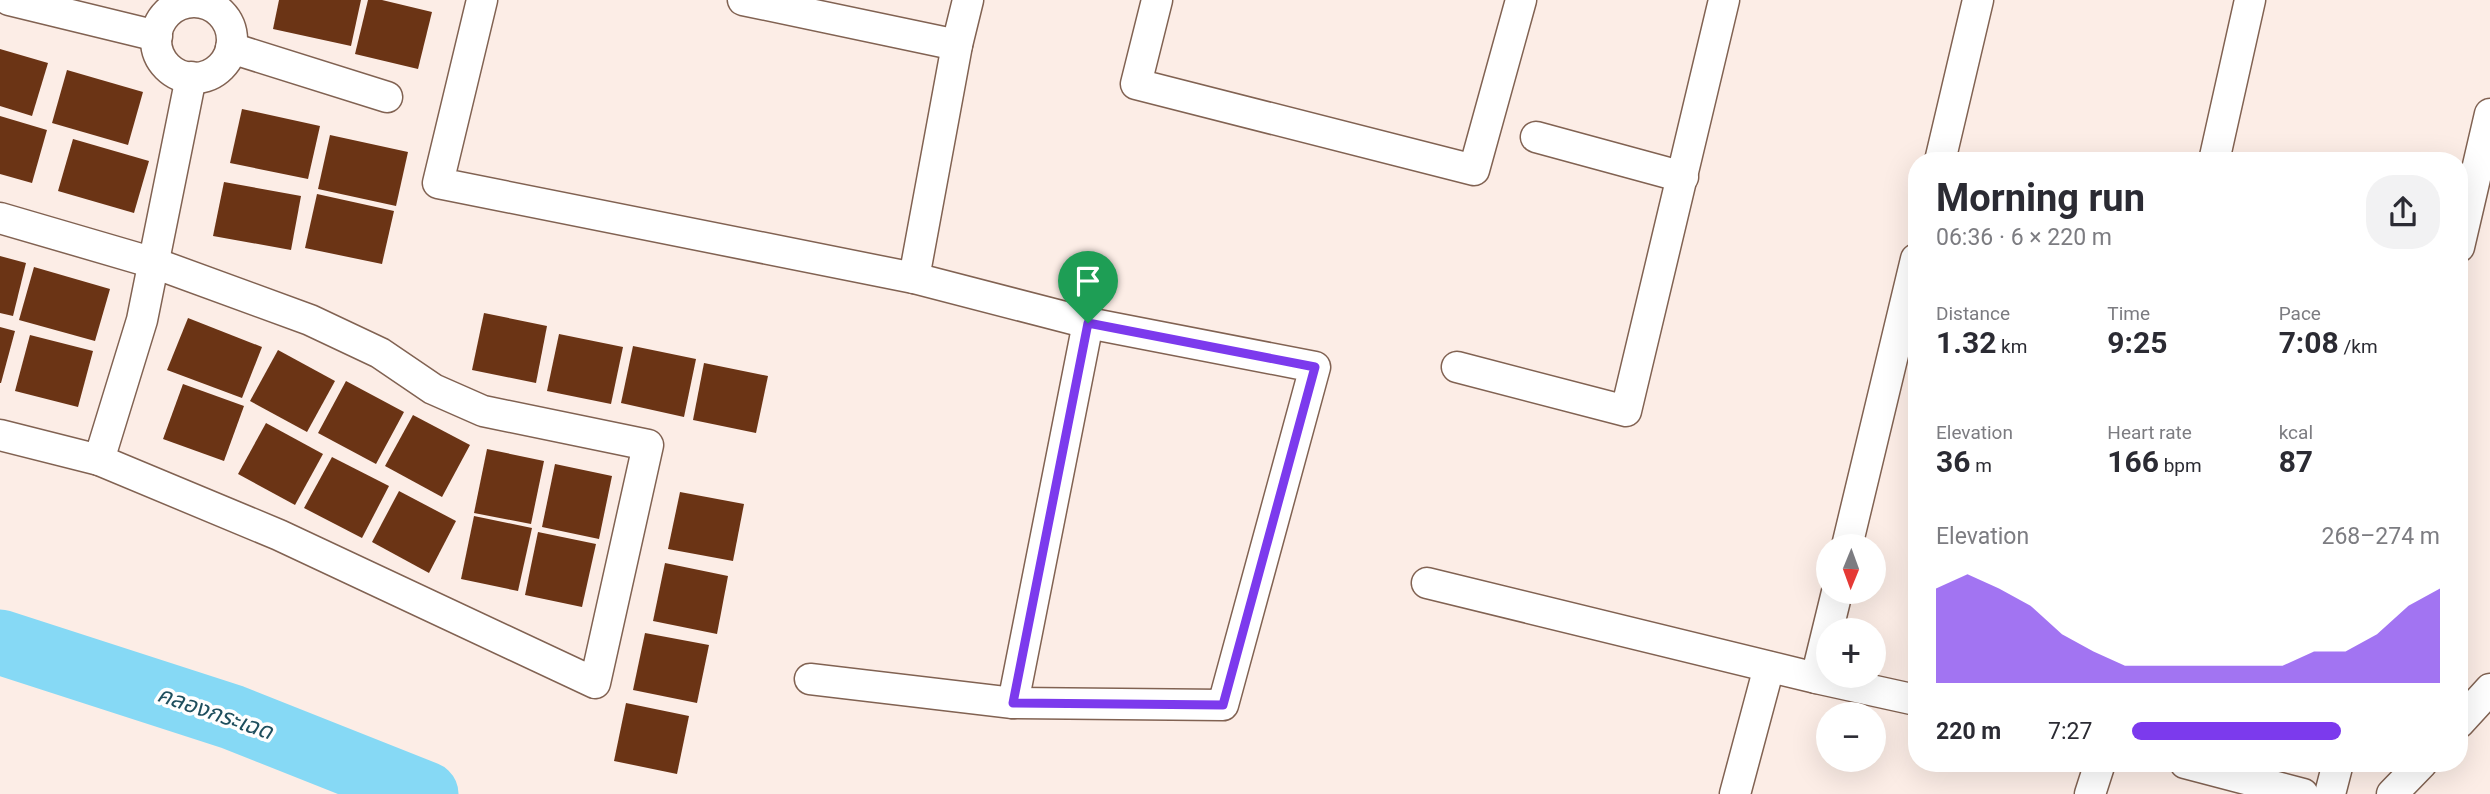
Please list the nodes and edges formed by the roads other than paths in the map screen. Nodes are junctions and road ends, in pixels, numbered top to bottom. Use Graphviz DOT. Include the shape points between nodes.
graph roads {
  1 [pos="9,0"];
  2 [pos="482,0"];
  3 [pos="743,0"];
  4 [pos="968,0"];
  5 [pos="1157,0"];
  6 [pos="1521,0"];
  7 [pos="1724,0"];
  8 [pos="1978,0"];
  9 [pos="2250,0"];
  10 [pos="202,1"];
  11 [pos="157,36"];
  12 [pos="957,46"];
  13 [pos="231,48"];
  14 [pos="191,77"];
  15 [pos="387,97"];
  16 [pos="2490,114"];
  17 [pos="1535,137"];
  18 [pos="1942,152"];
  19 [pos="2216,152"];
  20 [pos="1683,177"];
  21 [pos="2468,208"];
  22 [pos="0,218"];
  23 [pos="154,263"];
  24 [pos="914,278"];
  25 [pos="1908,292"];
  26 [pos="1088,323"];
  27 [pos="1457,367"];
  28 [pos="0,435"];
  29 [pos="99,460"];
  30 [pos="1850,534"];
  31 [pos="1427,583"];
  32 [pos="1769,667"];
  33 [pos="810,678"];
  34 [pos="1816,678"];
  35 [pos="1861,688"];
  36 [pos="2490,689"];
  37 [pos="1908,698"];
  38 [pos="1013,703"];
  39 [pos="2468,713"];
  40 [pos="2097,772"];
  41 [pos="2220,772"];
  42 [pos="2336,772"];
  43 [pos="2413,772"];
  44 [pos="1735,794"];
  45 [pos="2090,794"];
  46 [pos="2304,794"];
  47 [pos="2330,794"];
  48 [pos="2392,794"];
  1 -- 11 [label="street"];
  2 -- 24 [label="street" via="438,183"];
  3 -- 12 [label="street"];
  4 -- 12 [label="street"];
  5 -- 6 [label="street" via="1136,84 1474,170"];
  7 -- 20 [label="street"];
  8 -- 18 [label="street"];
  9 -- 19 [label="street"];
  10 -- 11 [label="street" via="175,5 157,26"];
  10 -- 13 [label="street" via="225,15"];
  11 -- 14 [label="street" via="157,52 174,73"];
  12 -- 24 [label="street"];
  13 -- 14 [label="street" via="224,66 200,78"];
  13 -- 15 [label="street"];
  14 -- 23 [label="street"];
  16 -- 21 [label="street"];
  17 -- 20 [label="street"];
  20 -- 27 [label="street" via="1626,411"];
  22 -- 23 [label="street"];
  23 -- 29 [label="street" via="142,320"];
  23 -- 29 [label="street" via="310,320 482,411 648,445 595,683 279,535"];
  24 -- 26 [label="street"];
  25 -- 30 [label="street"];
  26 -- 38 [label="street"];
  26 -- 38 [label="street" via="1315,367 1223,705"];
  28 -- 29 [label="street"];
  31 -- 32 [label="street"];
  32 -- 34 [label="street"];
  32 -- 44 [label="street"];
  33 -- 38 [label="street"];
  35 -- 37 [label="street"];
  36 -- 39 [label="street"];
  40 -- 45 [label="street"];
  41 -- 46 [label="street"];
  42 -- 47 [label="street"];
  43 -- 48 [label="street"];
}
